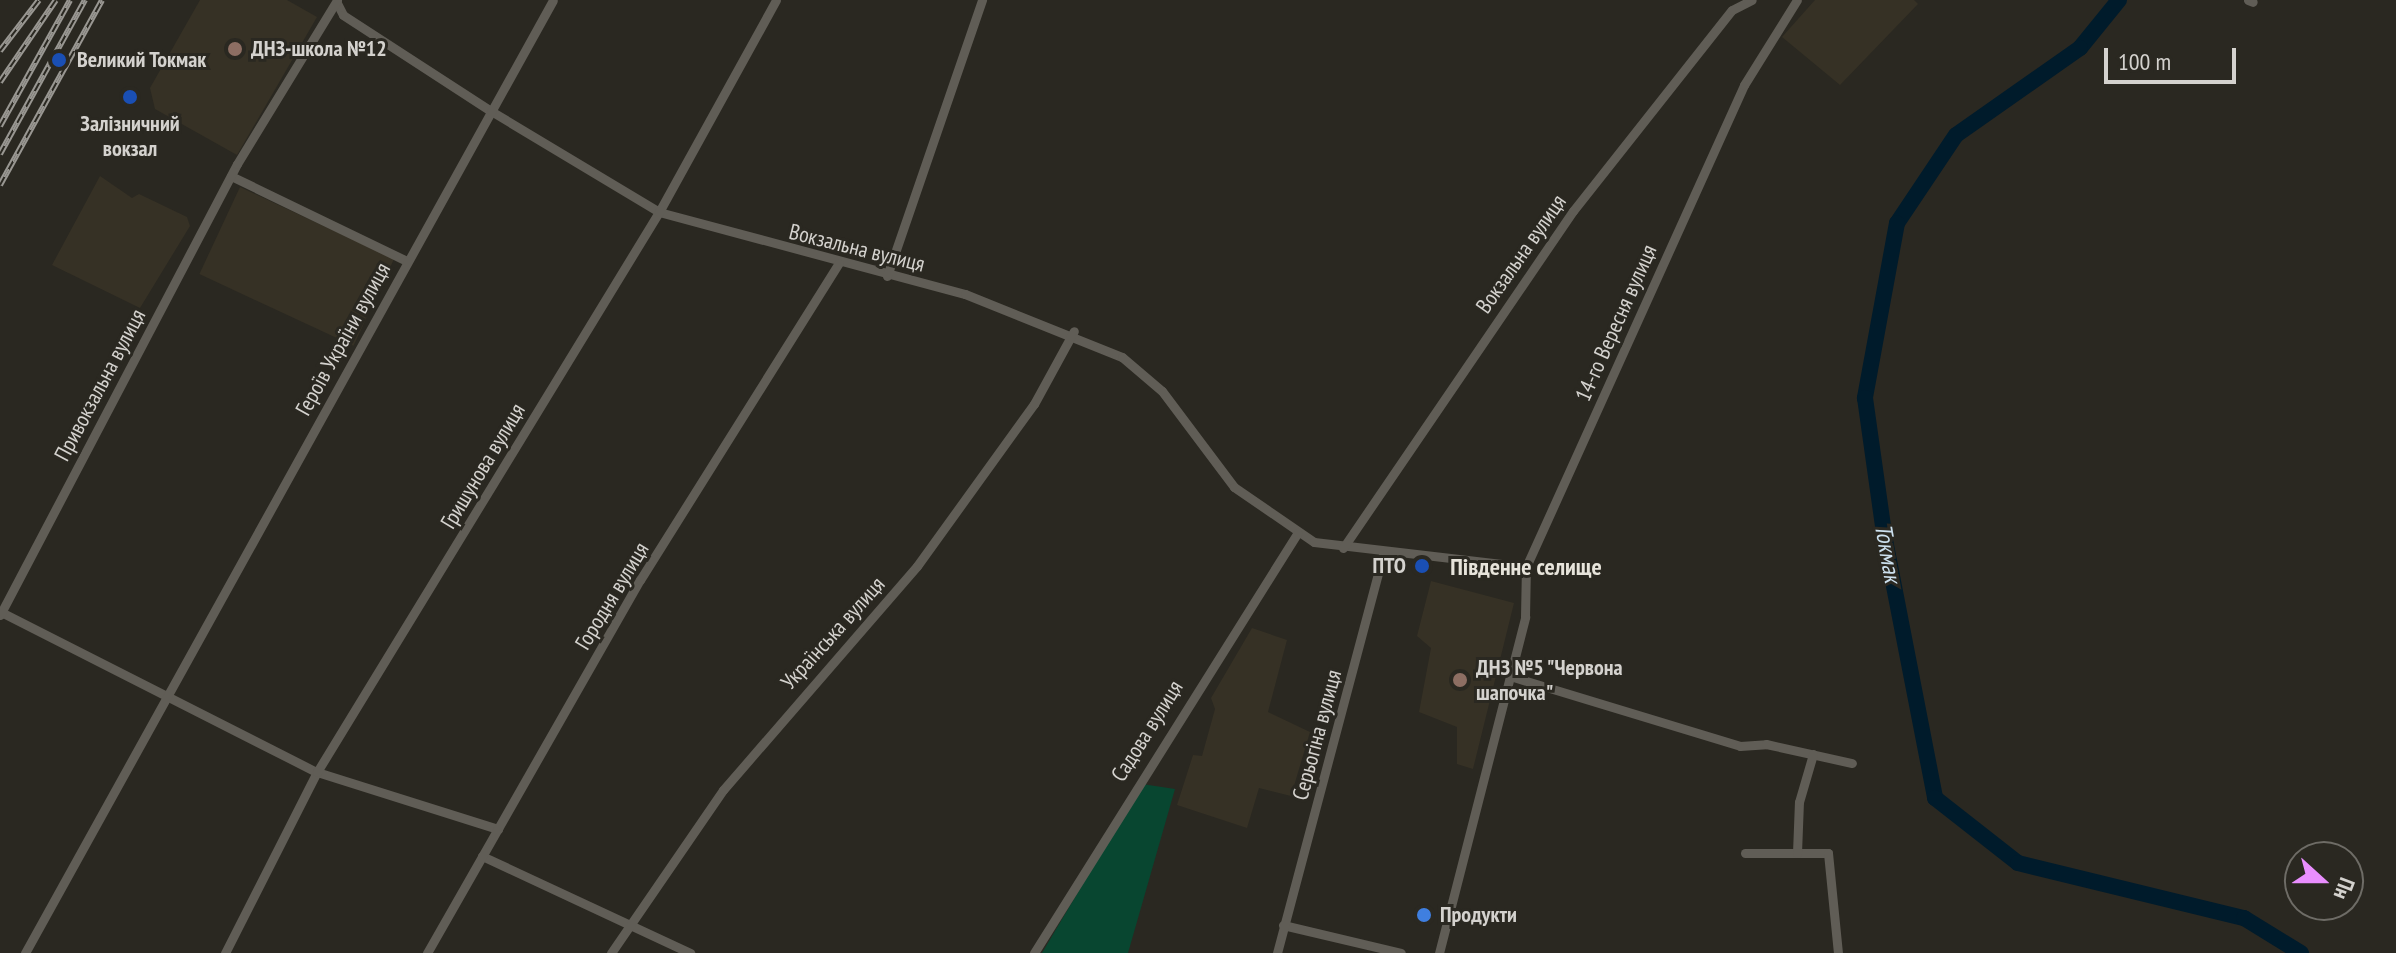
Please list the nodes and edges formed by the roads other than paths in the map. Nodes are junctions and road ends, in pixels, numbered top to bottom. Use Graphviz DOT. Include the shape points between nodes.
graph roads {
  1 [pos="553,0"];
  2 [pos="776,0"];
  3 [pos="982,0"];
  4 [pos="1752,0"];
  5 [pos="1797,0"];
  6 [pos="337,2"];
  7 [pos="491,111"];
  8 [pos="231,176"];
  9 [pos="659,212"];
  10 [pos="407,261"];
  11 [pos="839,263"];
  12 [pos="887,276"];
  13 [pos="1074,331"];
  14 [pos="1297,533"];
  15 [pos="1343,548"];
  16 [pos="1383,554"];
  17 [pos="1526,567"];
  18 [pos="1,614"];
  19 [pos="1510,676"];
  20 [pos="164,695"];
  21 [pos="1813,754"];
  22 [pos="1852,763"];
  23 [pos="317,772"];
  24 [pos="498,829"];
  25 [pos="1745,853"];
  26 [pos="1797,853"];
  27 [pos="482,856"];
  28 [pos="625,925"];
  29 [pos="1283,925"];
  30 [pos="25,953"];
  31 [pos="225,953"];
  32 [pos="427,953"];
  33 [pos="611,953"];
  34 [pos="690,953"];
  35 [pos="1034,953"];
  36 [pos="1277,953"];
  37 [pos="1401,953"];
  38 [pos="1439,953"];
  39 [pos="1838,953"];
  1 -- 7 [label="street, Героїв України вулиця"];
  2 -- 9 [label="street, Гришунова вулиця"];
  3 -- 12 [label="street"];
  4 -- 15 [label="street, Вокзальна вулиця" via="1732,10 1573,211"];
  5 -- 17 [label="street, 14-го Вересня вулиця" via="1744,85"];
  6 -- 7 [label="street, Вокзальна вулиця" via="343,15"];
  6 -- 8 [label="street, Привокзальна вулиця"];
  7 -- 9 [label="street, Вокзальна вулиця"];
  7 -- 10 [label="street, Героїв України вулиця"];
  8 -- 10 [label="street"];
  8 -- 18 [label="street, Привокзальна вулиця"];
  9 -- 11 [label="street, Вокзальна вулиця"];
  9 -- 23 [label="street, Гришунова вулиця"];
  10 -- 20 [label="street, Героїв України вулиця"];
  11 -- 12 [label="street, Вокзальна вулиця"];
  11 -- 24 [label="street, Городня вулиця" via="640,580"];
  12 -- 13 [label="street, Вокзальна вулиця"];
  13 -- 14 [label="street, Вокзальна вулиця" via="1122,357 1162,391 1234,487"];
  13 -- 28 [label="street, Українська вулиця" via="1034,404 917,566 723,790"];
  14 -- 15 [label="street, Вокзальна вулиця"];
  14 -- 35 [label="street, Садова вулиця"];
  15 -- 16 [label="street, Вокзальна вулиця"];
  16 -- 17 [label="street, Вокзальна вулиця"];
  16 -- 29 [label="street, Серьогіна вулиця"];
  17 -- 19 [label="street, 14-го Вересня вулиця" via="1525,617"];
  18 -- 20 [label="street, Привокзальна вулиця"];
  19 -- 21 [label="street" via="1740,746"];
  19 -- 38 [label="street, 14-го Вересня вулиця"];
  20 -- 23 [label="street"];
  20 -- 30 [label="street, Героїв України вулиця"];
  21 -- 22 [label="street"];
  21 -- 26 [label="street" via="1799,802"];
  23 -- 24 [label="street"];
  23 -- 31 [label="street, Гришунова вулиця"];
  24 -- 27 [label="street, Городня вулиця"];
  25 -- 26 [label="street"];
  26 -- 39 [label="street" via="1828,853"];
  27 -- 28 [label="street"];
  27 -- 32 [label="street, Городня вулиця"];
  28 -- 33 [label="street, Українська вулиця"];
  28 -- 34 [label="street"];
  29 -- 36 [label="street, Серьогіна вулиця"];
  29 -- 37 [label="street"];
}
